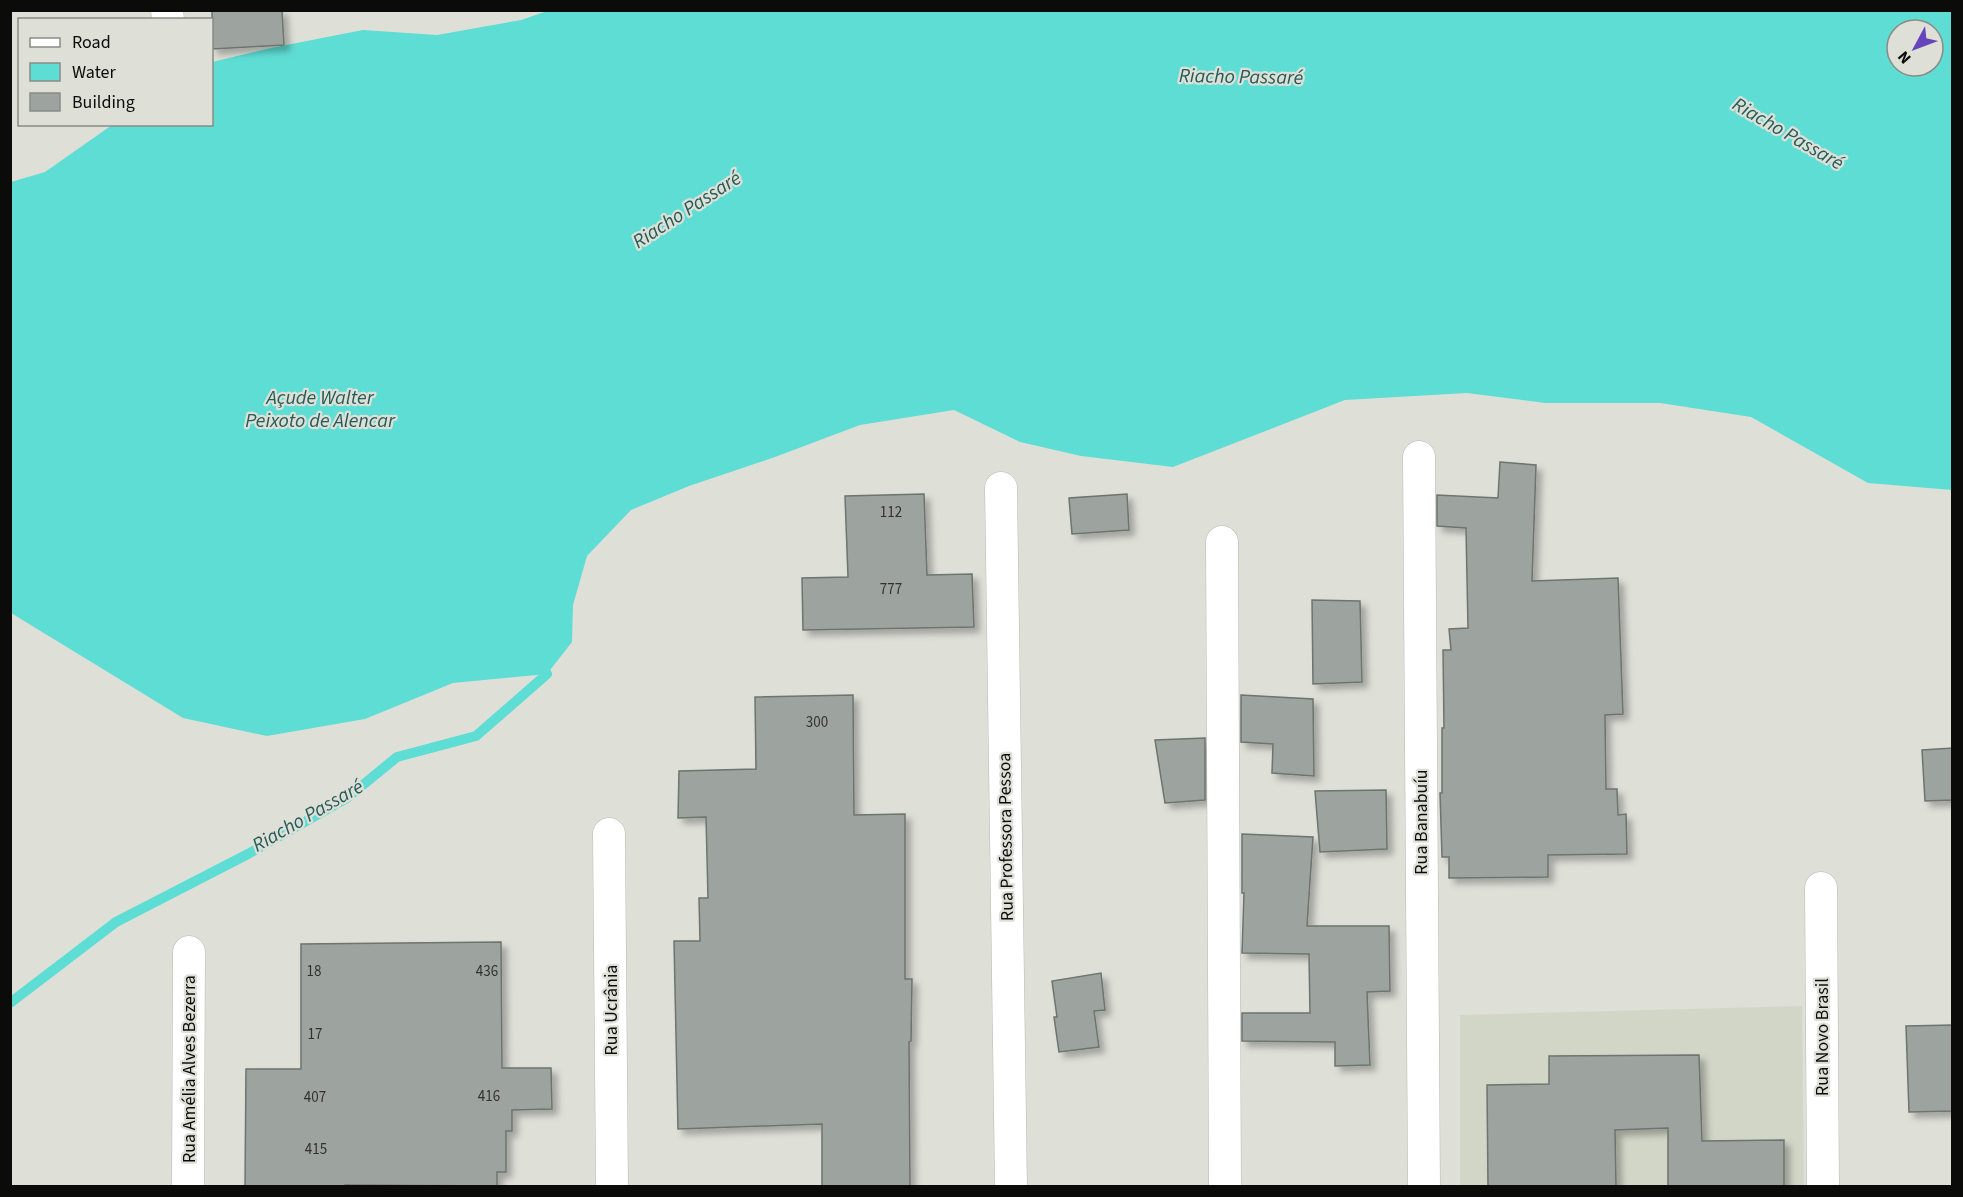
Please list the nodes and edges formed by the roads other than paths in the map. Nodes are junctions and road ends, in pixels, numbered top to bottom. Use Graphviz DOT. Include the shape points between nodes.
graph roads {
  1 [pos="1419,457"];
  2 [pos="1001,488"];
  3 [pos="1222,543"];
  4 [pos="609,834"];
  5 [pos="1821,888"];
  6 [pos="189,952"];
  7 [pos="188,1186"];
  8 [pos="612,1186"];
  9 [pos="1011,1186"];
  10 [pos="1225,1186"];
  11 [pos="1424,1186"];
  12 [pos="1823,1186"];
  1 -- 11 [label="street, Rua Banabuíu"];
  2 -- 9 [label="street, Rua Professora Pessoa"];
  3 -- 10 [label="street"];
  4 -- 8 [label="street, Rua Ucrânia"];
  5 -- 12 [label="street, Rua Novo Brasil"];
  6 -- 7 [label="street, Rua Amélia Alves Bezerra"];
}
